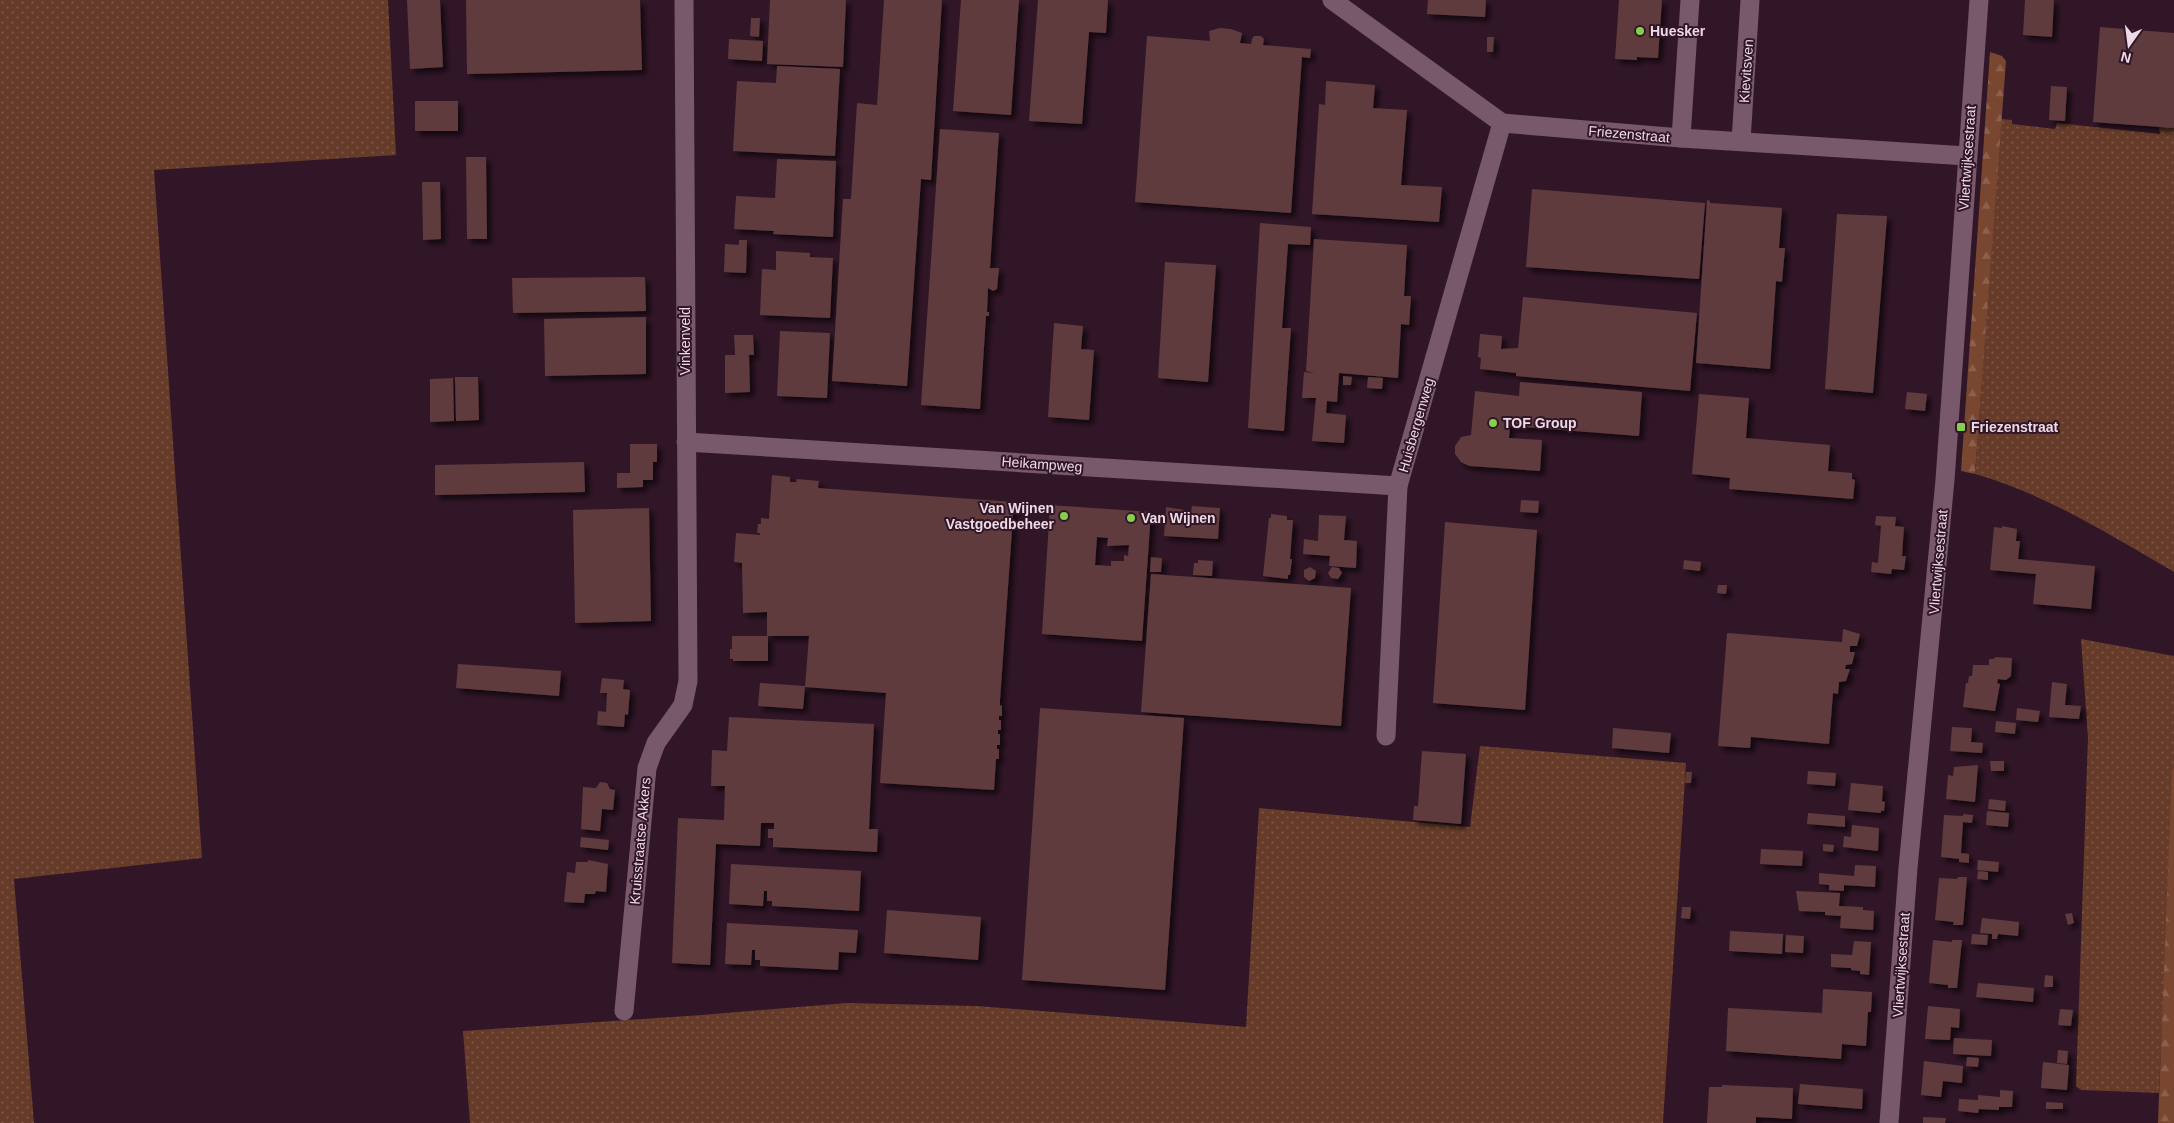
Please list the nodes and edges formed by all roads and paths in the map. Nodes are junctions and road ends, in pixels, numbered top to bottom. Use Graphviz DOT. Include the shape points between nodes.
graph roads {
  1 [pos="684,0"];
  2 [pos="1332,0"];
  3 [pos="1690,0"];
  4 [pos="1750,0"];
  5 [pos="1979,0"];
  6 [pos="1502,123"];
  7 [pos="1681,138"];
  8 [pos="1741,141"];
  9 [pos="1967,156"];
  10 [pos="686,442"];
  11 [pos="1398,486"];
  12 [pos="688,681"];
  13 [pos="1386,736"];
  14 [pos="624,1010"];
  15 [pos="1889,1123"];
  1 -- 10 [label="street, Vinkenveld"];
  2 -- 6 [label="street"];
  3 -- 7 [label="street"];
  4 -- 8 [label="street, Kievitsven"];
  5 -- 9 [label="street, Vliertwijksestraat"];
  6 -- 7 [label="street, Friezenstraat"];
  6 -- 11 [label="street, Huisbergenweg"];
  7 -- 8 [label="street, Friezenstraat"];
  8 -- 9 [label="street, Friezenstraat"];
  9 -- 15 [label="street, Vliertwijksestraat" via="1945,489 1908,868"];
  10 -- 11 [label="street, Heikampweg"];
  10 -- 12 [label="street, Vinkenveld"];
  11 -- 13 [label="street, Huisbergenweg"];
  12 -- 14 [label="street, Kruisstraatse Akkers" via="683,705 656,743 646,768"];
}
